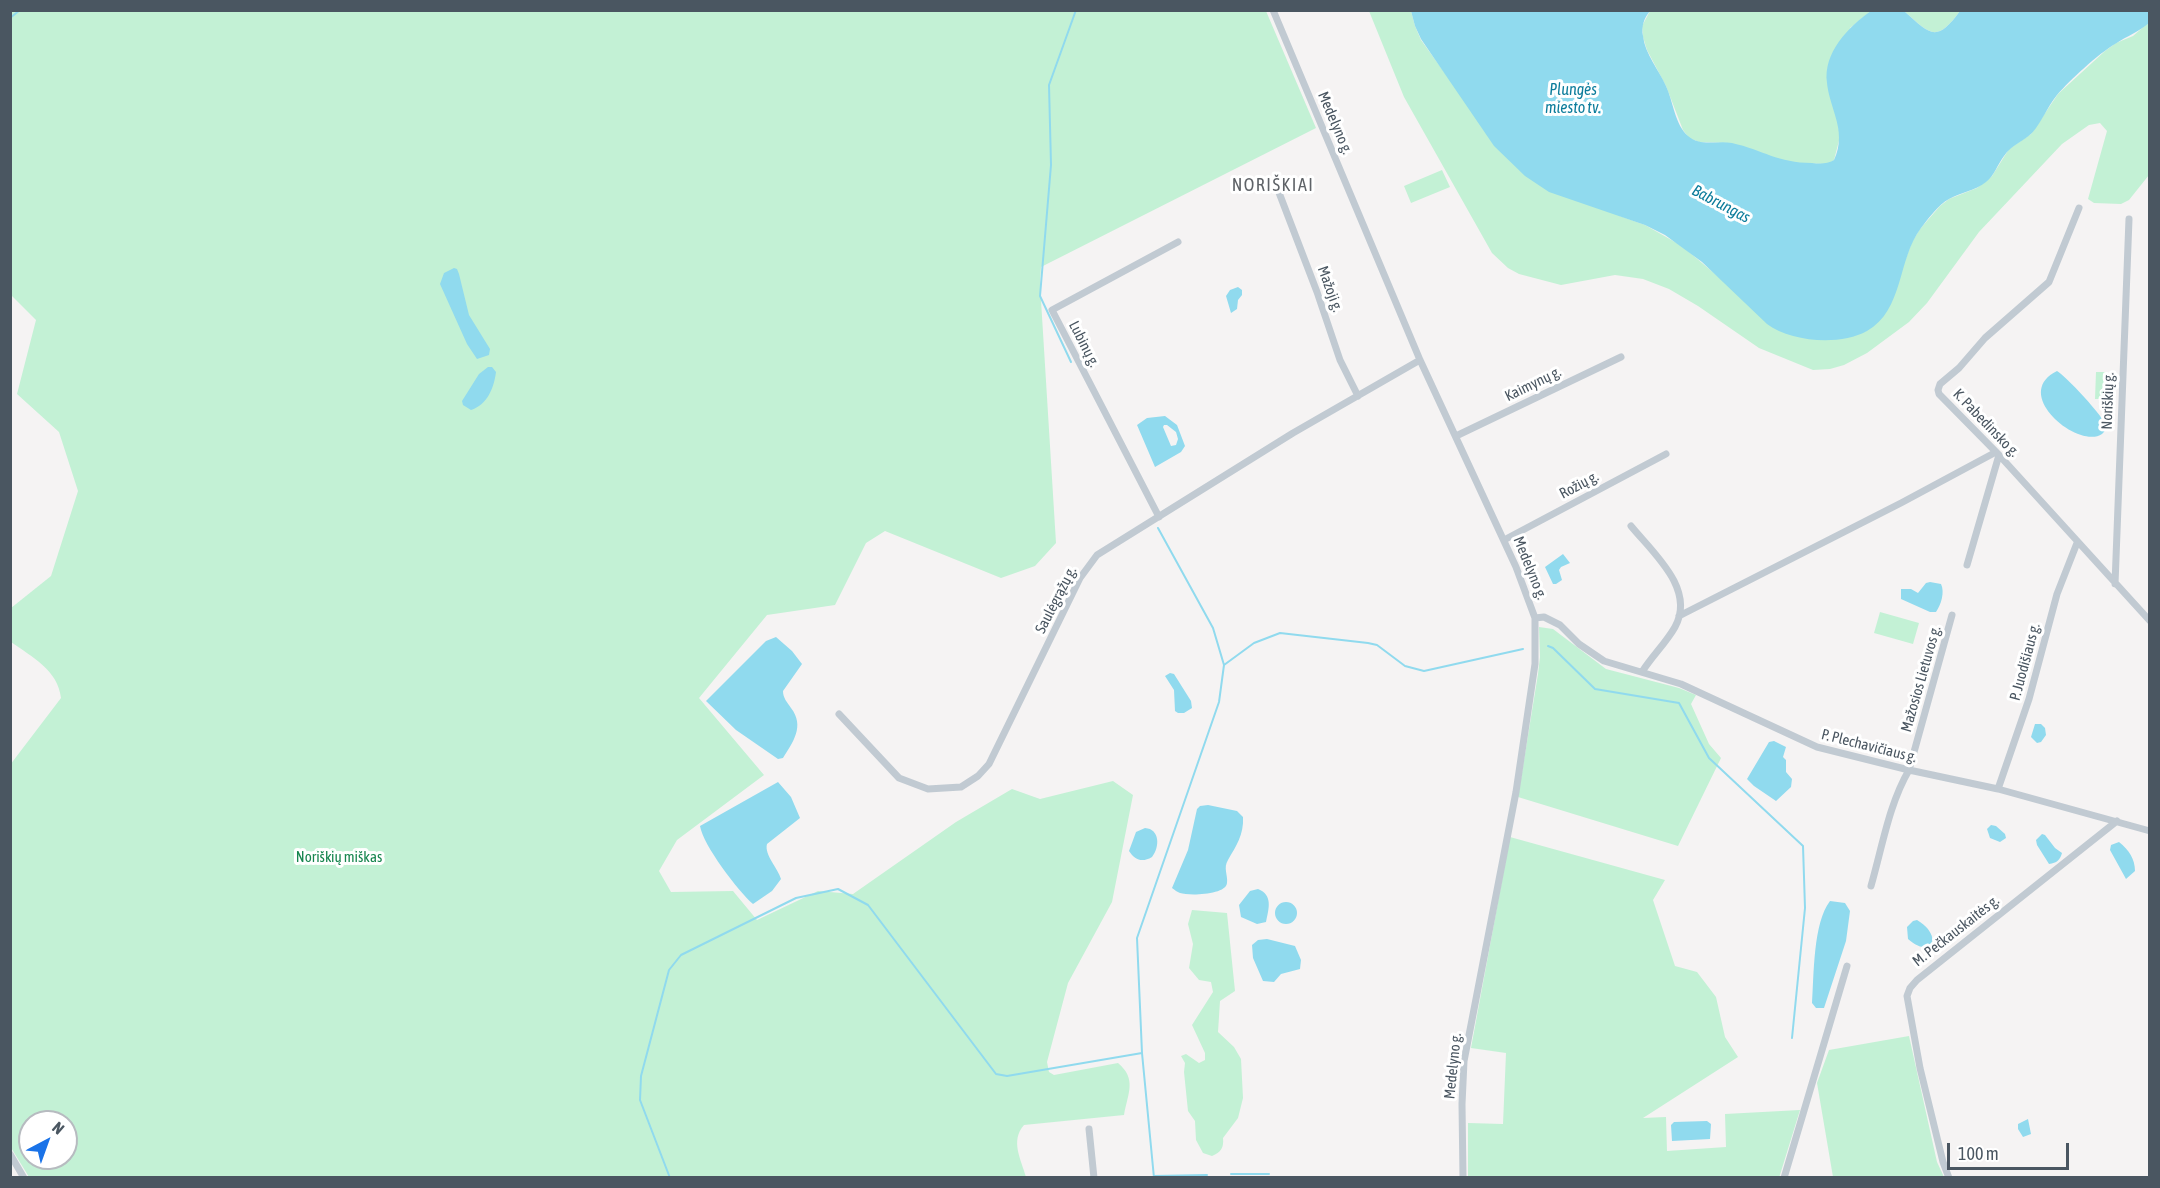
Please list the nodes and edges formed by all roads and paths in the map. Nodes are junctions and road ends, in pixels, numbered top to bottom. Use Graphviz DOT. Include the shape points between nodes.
graph roads {
  1 [pos="1273,10"];
  2 [pos="1278,190"];
  3 [pos="2079,208"];
  4 [pos="2129,219"];
  5 [pos="1178,242"];
  6 [pos="1621,357"];
  7 [pos="1420,360"];
  8 [pos="1358,396"];
  9 [pos="1456,436"];
  10 [pos="1998,453"];
  11 [pos="1666,454"];
  12 [pos="1159,517"];
  13 [pos="1631,526"];
  14 [pos="1504,540"];
  15 [pos="2077,543"];
  16 [pos="1967,565"];
  17 [pos="2115,584"];
  18 [pos="1952,615"];
  19 [pos="1679,616"];
  20 [pos="1535,618"];
  21 [pos="2150,621"];
  22 [pos="1642,672"];
  23 [pos="838,714"];
  24 [pos="1909,770"];
  25 [pos="1998,789"];
  26 [pos="2117,821"];
  27 [pos="2150,831"];
  28 [pos="1871,886"];
  29 [pos="1847,966"];
  30 [pos="1089,1130"];
  31 [pos="10,1154"];
  32 [pos="24,1178"];
  33 [pos="1094,1178"];
  34 [pos="1463,1178"];
  35 [pos="1784,1178"];
  36 [pos="1949,1178"];
  1 -- 7 [label="street, Medelyno g."];
  2 -- 8 [label="street, Mažoji g." via="1340,360"];
  3 -- 10 [label="street, K. Pabedinsko g." via="2049,282 1985,338 1938,390"];
  4 -- 17 [label="street, Noriškių g."];
  5 -- 12 [label="street, Lubinų g." via="1052,310"];
  6 -- 9 [label="street, Kaimynų g."];
  7 -- 8 [label="street, Saulėgrąžų g."];
  7 -- 9 [label="street, Medelyno g."];
  8 -- 12 [label="street, Saulėgrąžų g."];
  9 -- 14 [label="street, Medelyno g."];
  10 -- 15 [label="street, K. Pabedinsko g."];
  10 -- 16 [label="street"];
  10 -- 19 [label="street"];
  11 -- 14 [label="street, Rožių g."];
  12 -- 23 [label="street, Saulėgrąžų g." via="1097,555 1080,578 990,764 961,787 928,789 900,778"];
  13 -- 19 [label="street" via="1677,585 1682,607"];
  14 -- 20 [label="street, Medelyno g."];
  15 -- 17 [label="street, K. Pabedinsko g."];
  15 -- 25 [label="street, P. Juodišiaus g." via="2057,594 2029,699"];
  17 -- 21 [label="street, K. Pabedinsko g."];
  18 -- 24 [label="street, Mažosios Lietuvos g."];
  19 -- 22 [label="street"];
  20 -- 22 [label="street, P. Plechavičiaus g." via="1544,616 1604,661"];
  20 -- 34 [label="street, Medelyno g." via="1537,646 1516,792 1464,1061"];
  22 -- 24 [label="street, P. Plechavičiaus g." via="1682,684 1817,747"];
  24 -- 25 [label="street, P. Plechavičiaus g."];
  24 -- 28 [label="street, Mažosios Lietuvos g." via="1889,821"];
  25 -- 26 [label="street, P. Plechavičiaus g."];
  26 -- 27 [label="street, P. Plechavičiaus g."];
  26 -- 36 [label="street, M. Pečkauskaitės g." via="1910,988 1907,996 1920,1068"];
  29 -- 35 [label="street"];
  30 -- 33 [label="street"];
  31 -- 32 [label="street"];
}
